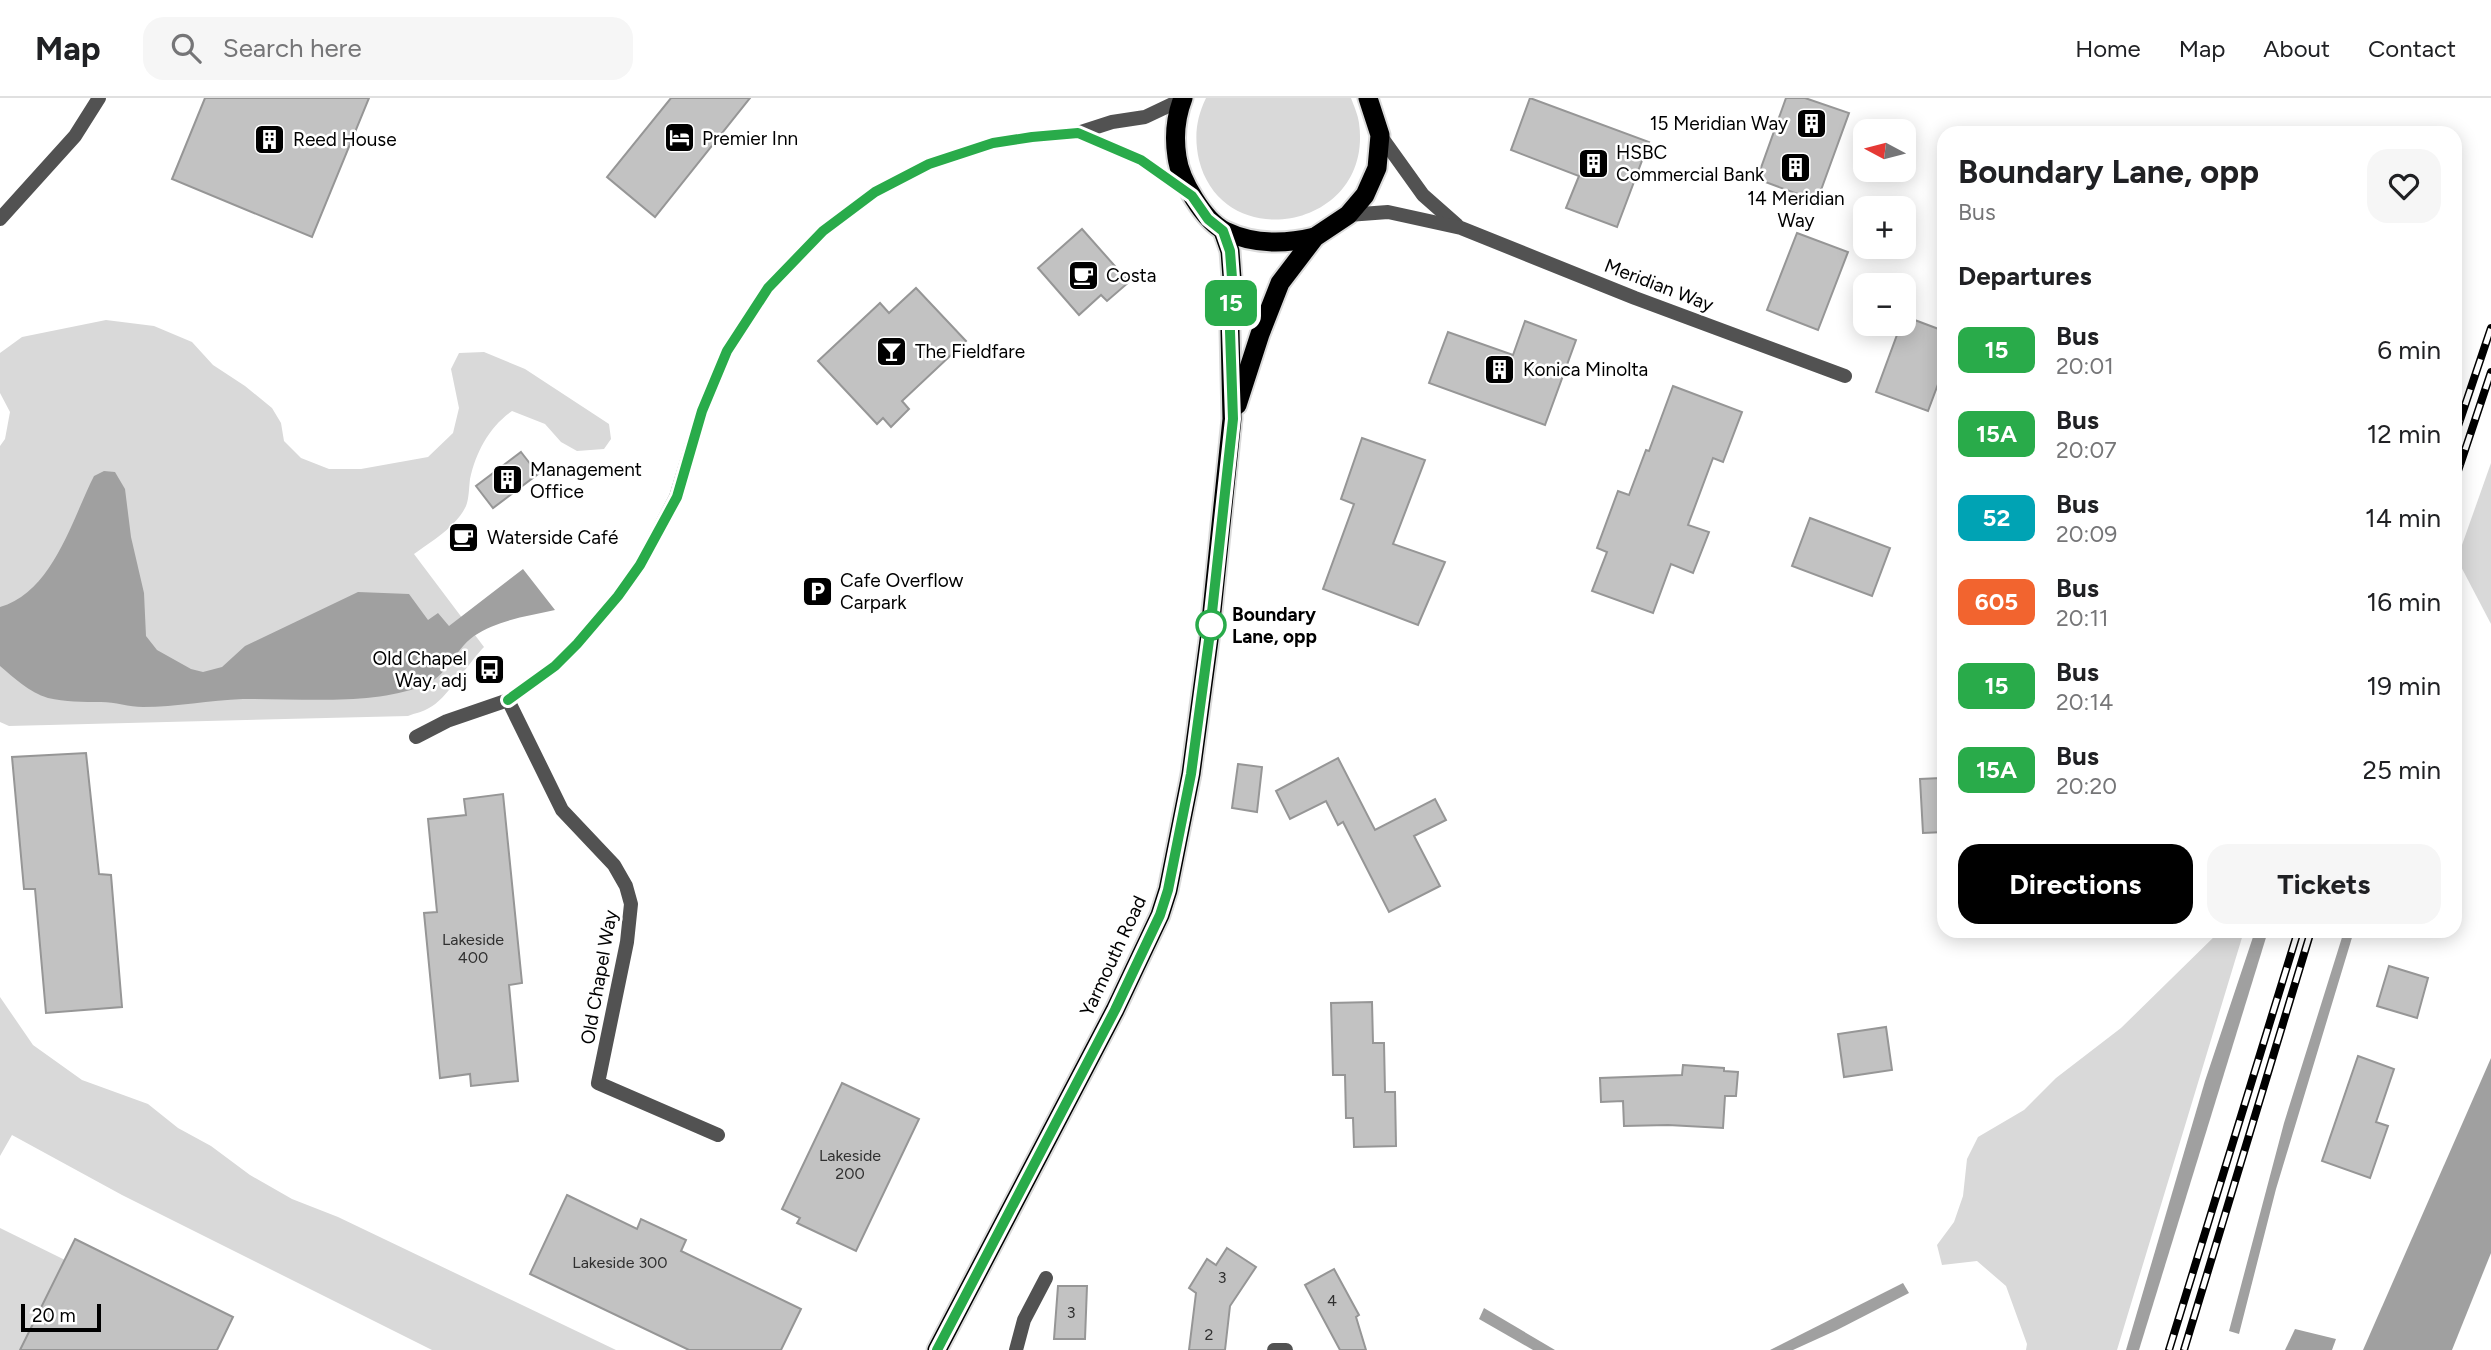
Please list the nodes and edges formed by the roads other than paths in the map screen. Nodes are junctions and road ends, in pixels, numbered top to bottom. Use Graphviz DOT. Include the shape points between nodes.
graph roads {
  1 [pos="99,98"];
  2 [pos="1368,98"];
  3 [pos="1182,99"];
  4 [pos="1078,133"];
  5 [pos="1380,135"];
  6 [pos="1192,196"];
  7 [pos="1348,215"];
  8 [pos="0,219"];
  9 [pos="1461,228"];
  10 [pos="1223,231"];
  11 [pos="1315,237"];
  12 [pos="1845,376"];
  13 [pos="1233,419"];
  14 [pos="508,700"];
  15 [pos="416,737"];
  16 [pos="718,1135"];
  17 [pos="1046,1278"];
  18 [pos="937,1350"];
  19 [pos="1016,1350"];
  20 [pos="1274,1350"];
  21 [pos="1286,1350"];
  1 -- 8 [label="street" via="75,136"];
  2 -- 5 [label="highway, Yarmouth Road"];
  3 -- 4 [label="street" via="1144,117"];
  3 -- 6 [label="highway" via="1177,159"];
  4 -- 6 [label="street" via="1141,160"];
  4 -- 14 [label="street" via="993,143 929,164 875,192 823,231 768,288 727,351 702,411 677,497 640,565 577,644"];
  5 -- 7 [label="highway, Yarmouth Road" via="1377,168 1365,195"];
  5 -- 9 [label="street, Meridian Way" via="1423,195"];
  6 -- 10 [label="highway"];
  7 -- 9 [label="street, Meridian Way" via="1388,212"];
  7 -- 11 [label="highway, Yarmouth Road"];
  9 -- 12 [label="street, Meridian Way"];
  10 -- 11 [label="highway, Yarmouth Road" via="1267,242"];
  10 -- 13 [label="highway, Yarmouth Road" via="1232,278"];
  11 -- 13 [label="highway, Yarmouth Road" via="1280,283"];
  13 -- 18 [label="highway, Yarmouth Road" via="1191,774 1168,890 1115,1010"];
  14 -- 15 [label="street"];
  14 -- 16 [label="street, Old Chapel Way" via="562,810 614,866 631,904 598,1083"];
  17 -- 19 [label="street" via="1024,1320"];
  20 -- 21 [label="street"];
}
